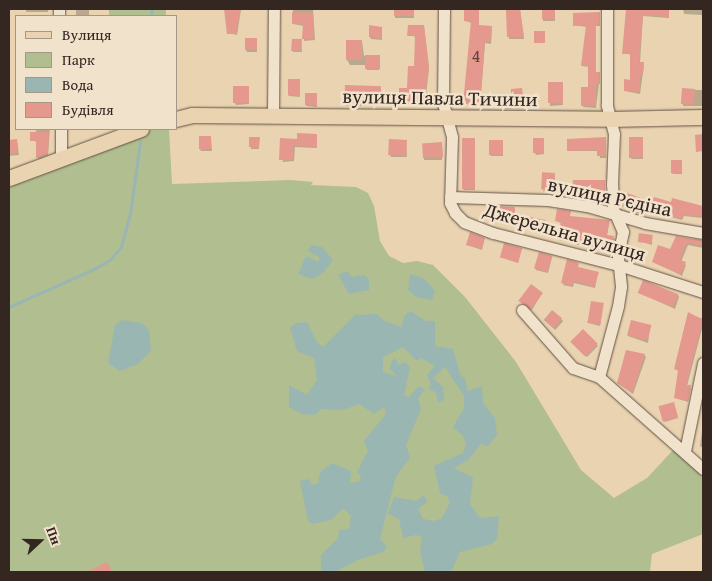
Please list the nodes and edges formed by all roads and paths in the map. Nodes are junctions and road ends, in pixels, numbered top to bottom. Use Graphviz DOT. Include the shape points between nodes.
graph roads {
  1 [pos="274,9"];
  2 [pos="444,9"];
  3 [pos="607,9"];
  4 [pos="273,115"];
  5 [pos="703,117"];
  6 [pos="178,118"];
  7 [pos="446,118"];
  8 [pos="610,119"];
  9 [pos="61,130"];
  10 [pos="138,130"];
  11 [pos="61,157"];
  12 [pos="9,178"];
  13 [pos="450,198"];
  14 [pos="617,215"];
  15 [pos="703,233"];
  16 [pos="619,264"];
  17 [pos="703,292"];
  18 [pos="522,310"];
  19 [pos="703,364"];
  20 [pos="599,376"];
  21 [pos="701,386"];
  22 [pos="685,451"];
  23 [pos="703,469"];
  1 -- 4 [label="street"];
  2 -- 7 [label="street"];
  3 -- 8 [label="street" via="607,105"];
  4 -- 6 [label="main road, вулиця Павла Тичини" via="192,115"];
  4 -- 7 [label="main road, вулиця Павла Тичини"];
  5 -- 8 [label="main road, вулиця Павла Тичини"];
  7 -- 8 [label="main road, вулиця Павла Тичини"];
  7 -- 13 [label="street" via="452,137"];
  8 -- 14 [label="street" via="614,134 612,185"];
  9 -- 11 [label="street"];
  10 -- 11 [label="main road"];
  11 -- 12 [label="main road"];
  13 -- 14 [label="street, вулиця Рєдіна" via="548,200"];
  13 -- 16 [label="street, Джерельна вулиця" via="455,213 464,222 493,233"];
  14 -- 15 [label="street, вулиця Рєдіна"];
  14 -- 16 [label="street" via="623,232"];
  16 -- 17 [label="street, Джерельна вулиця"];
  16 -- 20 [label="street" via="618,306"];
  18 -- 20 [label="street" via="573,368"];
  19 -- 21 [label="street"];
  20 -- 22 [label="street"];
  21 -- 22 [label="street"];
  22 -- 23 [label="street"];
}
